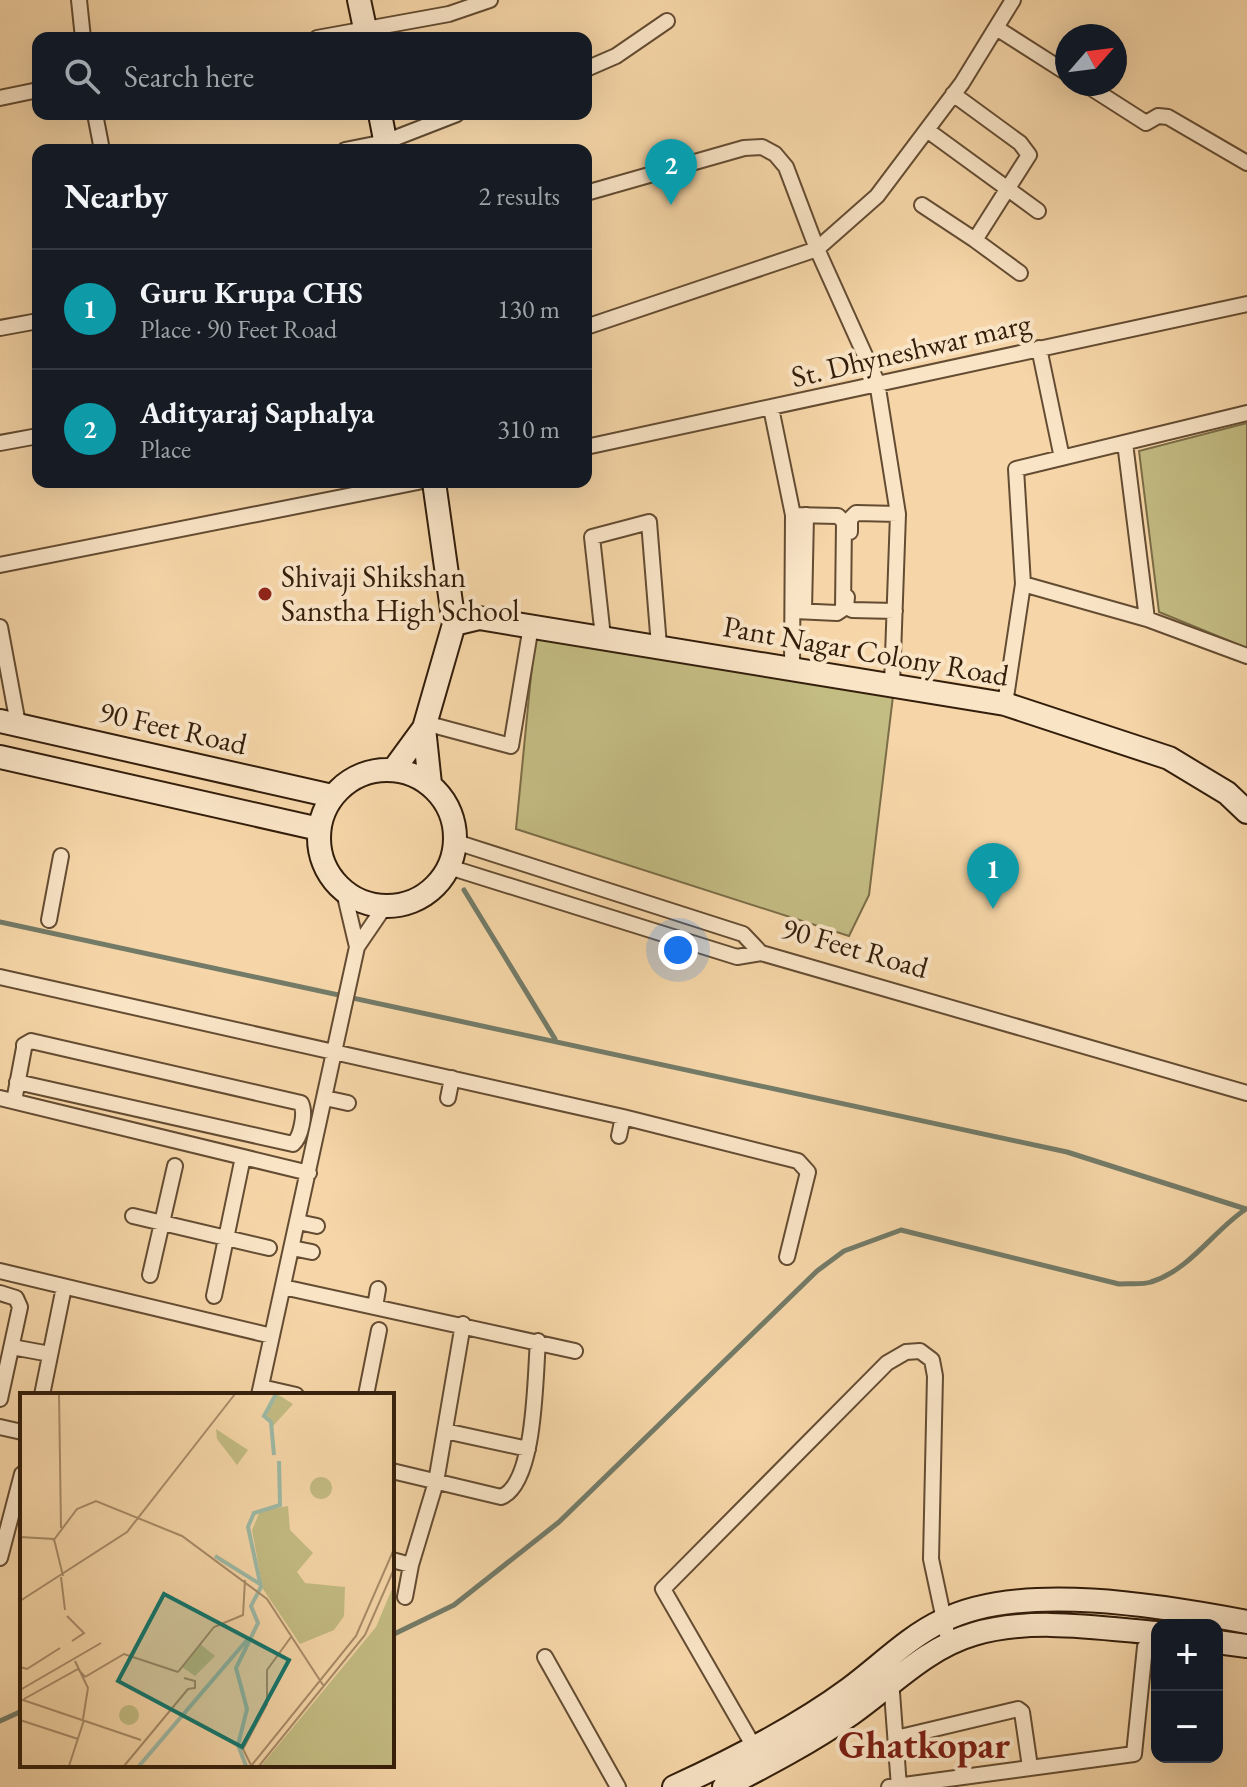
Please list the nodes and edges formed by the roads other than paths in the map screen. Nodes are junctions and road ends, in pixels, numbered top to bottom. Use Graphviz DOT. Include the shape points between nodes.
graph roads {
  1 [pos="79,0"];
  2 [pos="359,0"];
  3 [pos="490,0"];
  4 [pos="1013,0"];
  5 [pos="667,21"];
  6 [pos="998,29"];
  7 [pos="82,32"];
  8 [pos="367,32"];
  9 [pos="375,32"];
  10 [pos="1055,65"];
  11 [pos="592,66"];
  12 [pos="32,91"];
  13 [pos="953,94"];
  14 [pos="1104,96"];
  15 [pos="0,98"];
  16 [pos="96,120"];
  17 [pos="381,120"];
  18 [pos="444,120"];
  19 [pos="927,130"];
  20 [pos="101,144"];
  21 [pos="386,144"];
  22 [pos="390,144"];
  23 [pos="1247,163"];
  24 [pos="1006,188"];
  25 [pos="592,191"];
  26 [pos="922,205"];
  27 [pos="1038,211"];
  28 [pos="975,240"];
  29 [pos="817,249"];
  30 [pos="1020,273"];
  31 [pos="1247,304"];
  32 [pos="32,322"];
  33 [pos="592,325"];
  34 [pos="0,328"];
  35 [pos="1039,348"];
  36 [pos="877,382"];
  37 [pos="771,408"];
  38 [pos="1247,413"];
  39 [pos="32,437"];
  40 [pos="0,443"];
  41 [pos="1125,443"];
  42 [pos="592,446"];
  43 [pos="1062,458"];
  44 [pos="388,488"];
  45 [pos="435,488"];
  46 [pos="894,514"];
  47 [pos="800,515"];
  48 [pos="0,565"];
  49 [pos="1023,584"];
  50 [pos="891,611"];
  51 [pos="800,612"];
  52 [pos="1147,619"];
  53 [pos="454,624"];
  54 [pos="531,626"];
  55 [pos="0,627"];
  56 [pos="603,637"];
  57 [pos="659,646"];
  58 [pos="1247,656"];
  59 [pos="792,667"];
  60 [pos="892,684"];
  61 [pos="1005,704"];
  62 [pos="9,722"];
  63 [pos="424,726"];
  64 [pos="0,757"];
  65 [pos="394,769"];
  66 [pos="430,784"];
  67 [pos="332,796"];
  68 [pos="1247,812"];
  69 [pos="319,829"];
  70 [pos="456,842"];
  71 [pos="61,856"];
  72 [pos="449,867"];
  73 [pos="344,892"];
  74 [pos="385,906"];
  75 [pos="49,920"];
  76 [pos="357,947"];
  77 [pos="761,953"];
  78 [pos="0,977"];
  79 [pos="336,1051"];
  80 [pos="452,1078"];
  81 [pos="17,1082"];
  82 [pos="1247,1093"];
  83 [pos="82,1096"];
  84 [pos="325,1098"];
  85 [pos="448,1098"];
  86 [pos="7,1099"];
  87 [pos="348,1103"];
  88 [pos="146,1110"];
  89 [pos="78,1117"];
  90 [pos="623,1117"];
  91 [pos="301,1123"];
  92 [pos="219,1127"];
  93 [pos="319,1127"];
  94 [pos="142,1133"];
  95 [pos="619,1136"];
  96 [pos="276,1140"];
  97 [pos="215,1150"];
  98 [pos="243,1157"];
  99 [pos="271,1164"];
  100 [pos="175,1166"];
  101 [pos="309,1173"];
  102 [pos="133,1216"];
  103 [pos="298,1222"];
  104 [pos="162,1223"];
  105 [pos="317,1226"];
  106 [pos="226,1238"];
  107 [pos="269,1248"];
  108 [pos="292,1248"];
  109 [pos="312,1252"];
  110 [pos="787,1257"];
  111 [pos="0,1271"];
  112 [pos="150,1275"];
  113 [pos="64,1287"];
  114 [pos="283,1287"];
  115 [pos="378,1289"];
  116 [pos="0,1293"];
  117 [pos="214,1296"];
  118 [pos="410,1298"];
  119 [pos="375,1307"];
  120 [pos="407,1313"];
  121 [pos="463,1324"];
  122 [pos="379,1330"];
  123 [pos="272,1336"];
  124 [pos="543,1337"];
  125 [pos="12,1347"];
  126 [pos="575,1351"];
  127 [pos="50,1354"];
  128 [pos="260,1391"];
  129 [pos="42,1393"];
  130 [pos="366,1393"];
  131 [pos="0,1399"];
  132 [pos="0,1427"];
  133 [pos="445,1431"];
  134 [pos="20,1432"];
  135 [pos="528,1449"];
  136 [pos="394,1472"];
  137 [pos="20,1478"];
  138 [pos="436,1482"];
  139 [pos="7,1501"];
  140 [pos="0,1558"];
  141 [pos="394,1561"];
  142 [pos="411,1565"];
  143 [pos="405,1597"];
  144 [pos="942,1620"];
  145 [pos="1247,1622"];
  146 [pos="1151,1640"];
  147 [pos="949,1643"];
  148 [pos="1223,1643"];
  149 [pos="1247,1646"];
  150 [pos="545,1657"];
  151 [pos="890,1670"];
  152 [pos="896,1738"];
  153 [pos="753,1746"];
  154 [pos="767,1765"];
  155 [pos="1030,1767"];
  156 [pos="896,1786"];
  157 [pos="618,1787"];
  158 [pos="674,1787"];
  159 [pos="724,1787"];
  1 -- 7 [label="street"];
  2 -- 8 [label="street"];
  3 -- 9 [label="street"];
  4 -- 6 [label="street"];
  5 -- 11 [label="street"];
  6 -- 10 [label="street"];
  6 -- 13 [label="street"];
  12 -- 15 [label="street"];
  13 -- 19 [label="street"];
  13 -- 24 [label="street" via="1027,150 1029,155"];
  14 -- 23 [label="street" via="1146,123 1168,117"];
  16 -- 20 [label="street"];
  17 -- 21 [label="street"];
  18 -- 22 [label="street"];
  19 -- 24 [label="street"];
  19 -- 29 [label="street" via="877,196"];
  24 -- 27 [label="street"];
  24 -- 28 [label="street"];
  25 -- 29 [label="street" via="762,147 786,167"];
  26 -- 28 [label="street"];
  28 -- 30 [label="street"];
  29 -- 33 [label="street"];
  29 -- 36 [label="street"];
  31 -- 35 [label="street, St. Dhyneshwar marg"];
  32 -- 34 [label="street"];
  35 -- 36 [label="street, St. Dhyneshwar marg"];
  35 -- 43 [label="street"];
  36 -- 37 [label="street, St. Dhyneshwar marg"];
  36 -- 46 [label="street"];
  37 -- 42 [label="street, St. Dhyneshwar marg"];
  37 -- 47 [label="street"];
  38 -- 41 [label="street"];
  39 -- 40 [label="street"];
  41 -- 43 [label="street"];
  41 -- 52 [label="street"];
  43 -- 49 [label="street" via="1016,469"];
  44 -- 48 [label="street"];
  45 -- 53 [label="street"];
  46 -- 50 [label="street"];
  46 -- 50 [label="street" via="856,513 850,519 846,606"];
  47 -- 51 [label="street"];
  47 -- 51 [label="street" via="838,516 844,522 843,609"];
  49 -- 52 [label="street"];
  49 -- 61 [label="street"];
  50 -- 60 [label="street"];
  51 -- 59 [label="street"];
  52 -- 58 [label="street"];
  53 -- 54 [label="street, Pant Nagar Colony Road" via="479,618"];
  53 -- 63 [label="street"];
  54 -- 56 [label="street, Pant Nagar Colony Road"];
  54 -- 63 [label="street" via="511,746"];
  55 -- 62 [label="street"];
  56 -- 57 [label="street, Pant Nagar Colony Road"];
  56 -- 57 [label="street" via="592,537 649,522"];
  57 -- 59 [label="street, Pant Nagar Colony Road"];
  59 -- 60 [label="street, Pant Nagar Colony Road"];
  60 -- 61 [label="street, Pant Nagar Colony Road"];
  61 -- 68 [label="street, Pant Nagar Colony Road" via="1169,758 1227,793"];
  62 -- 67 [label="street, 90 Feet Road"];
  63 -- 65 [label="street"];
  63 -- 66 [label="street"];
  64 -- 69 [label="street"];
  65 -- 66 [label="street"];
  65 -- 67 [label="street" via="368,772"];
  66 -- 70 [label="street" via="449,811"];
  67 -- 69 [label="street"];
  69 -- 73 [label="street" via="326,869"];
  70 -- 72 [label="street"];
  70 -- 77 [label="street, 90 Feet Road" via="743,934"];
  71 -- 75 [label="street"];
  72 -- 74 [label="street" via="430,892 413,902"];
  72 -- 77 [label="street" via="737,957"];
  73 -- 74 [label="street"];
  73 -- 76 [label="street"];
  74 -- 76 [label="street"];
  76 -- 79 [label="street"];
  77 -- 82 [label="street, 90 Feet Road"];
  78 -- 79 [label="street"];
  79 -- 80 [label="street"];
  79 -- 84 [label="street"];
  80 -- 85 [label="street"];
  80 -- 90 [label="street"];
  81 -- 83 [label="street"];
  81 -- 86 [label="street"];
  81 -- 91 [label="street" via="24,1045 31,1041 301,1103"];
  83 -- 88 [label="street"];
  83 -- 89 [label="street"];
  84 -- 87 [label="street"];
  84 -- 93 [label="street"];
  86 -- 89 [label="street"];
  88 -- 92 [label="street"];
  88 -- 94 [label="street"];
  89 -- 94 [label="street"];
  90 -- 95 [label="street"];
  90 -- 110 [label="street" via="802,1163 808,1172"];
  91 -- 93 [label="street"];
  91 -- 96 [label="street" via="296,1142"];
  92 -- 96 [label="street"];
  92 -- 97 [label="street"];
  93 -- 101 [label="street"];
  94 -- 97 [label="street"];
  96 -- 99 [label="street"];
  97 -- 98 [label="street"];
  98 -- 99 [label="street"];
  98 -- 106 [label="street"];
  99 -- 101 [label="street"];
  100 -- 104 [label="street"];
  101 -- 103 [label="street"];
  102 -- 104 [label="street"];
  103 -- 105 [label="street"];
  103 -- 108 [label="street"];
  104 -- 106 [label="street"];
  104 -- 112 [label="street"];
  106 -- 107 [label="street"];
  106 -- 117 [label="street"];
  108 -- 109 [label="street"];
  108 -- 114 [label="street"];
  111 -- 113 [label="street"];
  113 -- 123 [label="street"];
  113 -- 127 [label="street"];
  114 -- 119 [label="street"];
  114 -- 123 [label="street"];
  115 -- 119 [label="street"];
  116 -- 125 [label="street" via="16,1298 20,1307"];
  118 -- 120 [label="street"];
  119 -- 120 [label="street"];
  120 -- 121 [label="street"];
  121 -- 124 [label="street" via="503,1325"];
  121 -- 133 [label="street"];
  122 -- 130 [label="street"];
  123 -- 128 [label="street"];
  124 -- 126 [label="street"];
  124 -- 135 [label="street"];
  125 -- 127 [label="street"];
  125 -- 131 [label="street"];
  127 -- 129 [label="street"];
  132 -- 134 [label="street"];
  133 -- 135 [label="street"];
  133 -- 138 [label="street"];
  135 -- 138 [label="street" via="517,1485 501,1497"];
  136 -- 138 [label="street"];
  137 -- 139 [label="street"];
  138 -- 142 [label="street"];
  139 -- 140 [label="street"];
  141 -- 142 [label="street"];
  142 -- 143 [label="street"];
  144 -- 145 [label="street" via="1011,1602 1054,1601 1168,1607"];
  144 -- 147 [label="street"];
  144 -- 151 [label="street"];
  144 -- 153 [label="street" via="931,1559 935,1376 932,1360 920,1351 906,1352 887,1363 663,1589"];
  146 -- 147 [label="street" via="1019,1627"];
  146 -- 155 [label="street" via="1134,1754"];
  147 -- 151 [label="street"];
  148 -- 149 [label="street"];
  150 -- 157 [label="street"];
  151 -- 152 [label="street"];
  151 -- 153 [label="street"];
  151 -- 154 [label="street" via="853,1712"];
  152 -- 155 [label="street" via="1018,1709"];
  152 -- 156 [label="street"];
  153 -- 154 [label="street"];
  153 -- 158 [label="street"];
  154 -- 159 [label="street"];
  155 -- 156 [label="street"];
}
